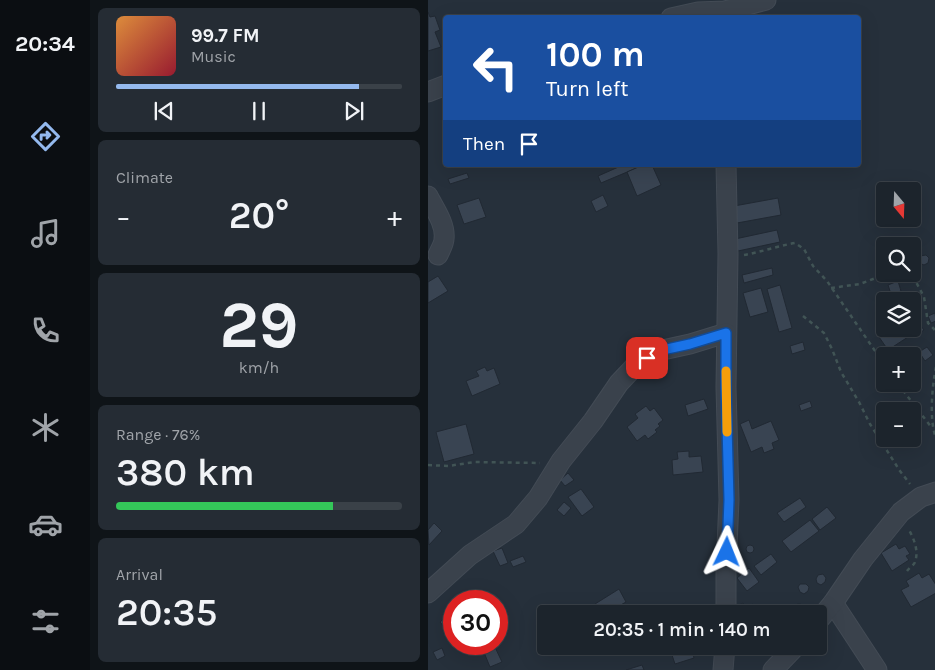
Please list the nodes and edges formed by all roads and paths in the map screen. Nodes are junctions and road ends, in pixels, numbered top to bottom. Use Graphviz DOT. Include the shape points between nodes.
graph roads {
  1 [pos="766,0"];
  2 [pos="725,9"];
  3 [pos="684,15"];
  4 [pos="443,86"];
  5 [pos="428,92"];
  6 [pos="726,167"];
  7 [pos="428,196"];
  8 [pos="728,254"];
  9 [pos="438,255"];
  10 [pos="876,278"];
  11 [pos="916,282"];
  12 [pos="831,288"];
  13 [pos="803,316"];
  14 [pos="726,333"];
  15 [pos="936,333"];
  16 [pos="876,353"];
  17 [pos="936,368"];
  18 [pos="904,392"];
  19 [pos="932,430"];
  20 [pos="936,438"];
  21 [pos="561,461"];
  22 [pos="428,465"];
  23 [pos="928,494"];
  24 [pos="901,512"];
  25 [pos="906,571"];
  26 [pos="428,593"];
  27 [pos="834,603"];
  28 [pos="726,605"];
  29 [pos="827,611"];
  30 [pos="724,655"];
  31 [pos="787,655"];
  32 [pos="723,670"];
  33 [pos="772,670"];
  34 [pos="878,670"];
  1 -- 2 [label="street"];
  2 -- 3 [label="street"];
  4 -- 5 [label="street"];
  6 -- 8 [label="street"];
  7 -- 9 [label="street" via="444,232"];
  8 -- 12 [label="path" via="757,253 795,244 804,249"];
  8 -- 14 [label="street"];
  10 -- 12 [label="path"];
  11 -- 15 [label="path" via="924,297 928,323"];
  12 -- 16 [label="path"];
  13 -- 23 [label="path" via="824,333 841,372 900,471"];
  14 -- 21 [label="street" via="658,351 636,364"];
  14 -- 28 [label="street" via="729,500"];
  17 -- 19 [label="path"];
  18 -- 19 [label="path"];
  19 -- 20 [label="path"];
  21 -- 22 [label="path"];
  21 -- 26 [label="street" via="538,498 516,524 470,555"];
  23 -- 24 [label="street"];
  24 -- 25 [label="path" via="916,548 915,563"];
  24 -- 27 [label="street" via="863,559"];
  27 -- 29 [label="street"];
  27 -- 34 [label="street"];
  30 -- 32 [label="street"];
  31 -- 33 [label="street"];
}
